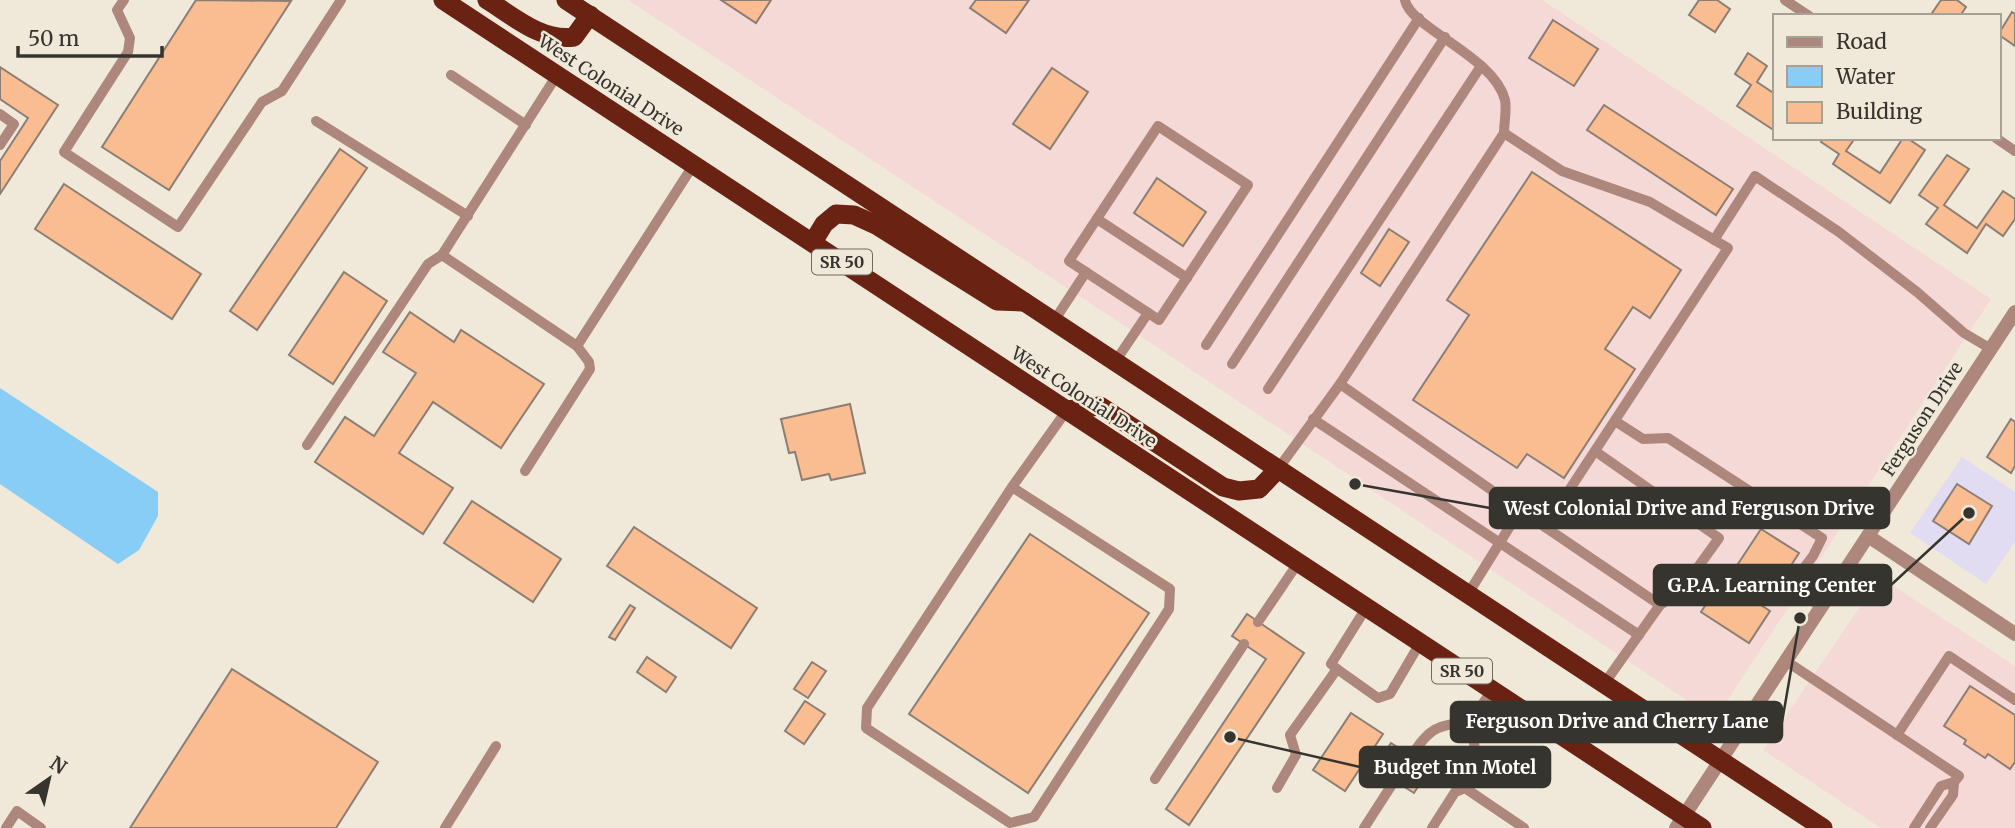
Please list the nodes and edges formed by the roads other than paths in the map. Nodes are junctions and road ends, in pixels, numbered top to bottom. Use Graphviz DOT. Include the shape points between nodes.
graph roads {
  1 [pos="124,0"];
  2 [pos="443,0"];
  3 [pos="487,0"];
  4 [pos="566,0"];
  5 [pos="1405,0"];
  6 [pos="1785,0"];
  7 [pos="337,1"];
  8 [pos="1806,14"];
  9 [pos="590,15"];
  10 [pos="1419,19"];
  11 [pos="1445,37"];
  12 [pos="1481,66"];
  13 [pos="451,75"];
  14 [pos="557,75"];
  15 [pos="0,114"];
  16 [pos="316,121"];
  17 [pos="526,125"];
  18 [pos="1504,133"];
  19 [pos="1999,140"];
  20 [pos="0,145"];
  21 [pos="2015,150"];
  22 [pos="694,164"];
  23 [pos="468,216"];
  24 [pos="1097,219"];
  25 [pos="1714,240"];
  26 [pos="813,242"];
  27 [pos="442,255"];
  28 [pos="1086,272"];
  29 [pos="1187,278"];
  30 [pos="1025,302"];
  31 [pos="2015,312"];
  32 [pos="1148,313"];
  33 [pos="1054,321"];
  34 [pos="1206,345"];
  35 [pos="577,346"];
  36 [pos="1991,349"];
  37 [pos="1115,362"];
  38 [pos="1232,364"];
  39 [pos="1340,384"];
  40 [pos="1268,389"];
  41 [pos="1067,410"];
  42 [pos="1313,419"];
  43 [pos="1615,421"];
  44 [pos="307,445"];
  45 [pos="1595,451"];
  46 [pos="1278,469"];
  47 [pos="525,471"];
  48 [pos="1012,487"];
  49 [pos="1520,510"];
  50 [pos="1545,527"];
  51 [pos="1868,536"];
  52 [pos="1500,543"];
  53 [pos="1298,563"];
  54 [pos="1468,594"];
  55 [pos="1660,605"];
  56 [pos="1822,607"];
  57 [pos="1366,608"];
  58 [pos="1258,622"];
  59 [pos="2015,634"];
  60 [pos="1639,635"];
  61 [pos="1420,643"];
  62 [pos="1244,644"];
  63 [pos="1786,661"];
  64 [pos="1337,669"];
  65 [pos="1604,684"];
  66 [pos="1492,690"];
  67 [pos="2015,699"];
  68 [pos="1470,722"];
  69 [pos="1896,735"];
  70 [pos="496,746"];
  71 [pos="1411,756"];
  72 [pos="1720,760"];
  73 [pos="1155,779"];
  74 [pos="1395,780"];
  75 [pos="1954,782"];
  76 [pos="1277,788"];
  77 [pos="1465,788"];
  78 [pos="1923,814"];
  79 [pos="1680,822"];
  80 [pos="1932,825"];
  81 [pos="6,828"];
  82 [pos="41,828"];
  83 [pos="445,828"];
  84 [pos="1364,828"];
  85 [pos="1432,828"];
  86 [pos="1524,828"];
  87 [pos="1702,828"];
  88 [pos="1823,828"];
  89 [pos="1914,828"];
  1 -- 7 [label="lane" via="117,10 130,38 128,52 64,152 178,227 262,102 282,91"];
  2 -- 14 [label="highway, West Colonial Drive / SR 50"];
  3 -- 9 [label="highway" via="525,24 562,39 574,37"];
  4 -- 9 [label="highway"];
  5 -- 10 [label="lane"];
  6 -- 8 [label="lane"];
  9 -- 30 [label="highway"];
  10 -- 11 [label="lane"];
  10 -- 34 [label="lane"];
  11 -- 12 [label="lane"];
  11 -- 38 [label="lane"];
  12 -- 18 [label="lane" via="1496,80 1505,101"];
  12 -- 40 [label="lane"];
  13 -- 17 [label="lane"];
  14 -- 17 [label="lane"];
  14 -- 22 [label="highway, West Colonial Drive / SR 50"];
  15 -- 20 [label="lane" via="14,124"];
  16 -- 23 [label="lane"];
  17 -- 23 [label="lane"];
  18 -- 25 [label="lane" via="1562,171 1650,202"];
  18 -- 39 [label="lane"];
  19 -- 21 [label="lane"];
  22 -- 26 [label="highway, West Colonial Drive / SR 50"];
  22 -- 35 [label="lane"];
  23 -- 27 [label="lane"];
  24 -- 28 [label="lane" via="1069,261"];
  24 -- 29 [label="lane"];
  24 -- 29 [label="lane" via="1158,126 1248,186"];
  25 -- 36 [label="lane" via="1755,176 1839,232 1964,333"];
  25 -- 43 [label="lane" via="1728,248"];
  26 -- 30 [label="highway" via="836,214 854,215 997,301"];
  26 -- 41 [label="highway, West Colonial Drive / SR 50"];
  27 -- 35 [label="lane"];
  27 -- 44 [label="lane" via="428,264"];
  28 -- 32 [label="lane"];
  28 -- 33 [label="lane"];
  29 -- 32 [label="lane" via="1159,320"];
  30 -- 33 [label="highway"];
  31 -- 36 [label="street, Ferguson Drive"];
  32 -- 37 [label="lane"];
  33 -- 37 [label="highway"];
  35 -- 47 [label="lane" via="590,369"];
  36 -- 51 [label="street, Ferguson Drive"];
  37 -- 46 [label="highway"];
  39 -- 42 [label="lane"];
  39 -- 49 [label="lane"];
  41 -- 46 [label="highway" via="1100,406 1223,487 1259,489"];
  41 -- 48 [label="lane"];
  41 -- 53 [label="highway, West Colonial Drive / SR 50"];
  42 -- 46 [label="lane"];
  42 -- 52 [label="lane"];
  43 -- 45 [label="lane"];
  43 -- 56 [label="lane" via="1643,439 1668,438 1822,538 1790,586"];
  45 -- 50 [label="lane"];
  45 -- 55 [label="lane" via="1719,538 1680,592"];
  46 -- 54 [label="highway"];
  48 -- 48 [label="lane" via="867,708 866,728 1010,823 1034,817 1169,609 1170,589"];
  49 -- 50 [label="lane"];
  49 -- 52 [label="lane"];
  50 -- 55 [label="lane"];
  51 -- 56 [label="street, Ferguson Drive"];
  51 -- 59 [label="street"];
  52 -- 54 [label="lane"];
  52 -- 60 [label="lane"];
  53 -- 57 [label="highway, West Colonial Drive / SR 50"];
  53 -- 58 [label="lane"];
  54 -- 65 [label="highway"];
  55 -- 60 [label="lane"];
  56 -- 63 [label="street, Ferguson Drive"];
  57 -- 61 [label="highway, West Colonial Drive / SR 50"];
  57 -- 64 [label="lane" via="1331,664"];
  60 -- 65 [label="lane"];
  61 -- 64 [label="lane" via="1390,694 1378,698"];
  61 -- 66 [label="highway, West Colonial Drive / SR 50"];
  62 -- 73 [label="lane"];
  63 -- 69 [label="lane"];
  63 -- 72 [label="street, Ferguson Drive"];
  64 -- 76 [label="lane" via="1290,735 1296,755"];
  65 -- 72 [label="highway"];
  66 -- 68 [label="lane"];
  66 -- 79 [label="highway, West Colonial Drive / SR 50"];
  67 -- 69 [label="lane" via="1949,656"];
  68 -- 71 [label="lane" via="1448,724 1427,733"];
  68 -- 77 [label="lane" via="1476,754"];
  69 -- 75 [label="lane" via="1959,776"];
  70 -- 83 [label="lane"];
  72 -- 79 [label="street, Ferguson Drive"];
  72 -- 88 [label="highway"];
  74 -- 84 [label="lane"];
  75 -- 78 [label="lane" via="1941,786"];
  75 -- 80 [label="lane" via="1953,795"];
  77 -- 85 [label="lane" via="1455,792"];
  77 -- 86 [label="lane"];
  78 -- 80 [label="lane"];
  78 -- 89 [label="lane"];
  79 -- 87 [label="highway, West Colonial Drive / SR 50"];
  81 -- 82 [label="lane" via="17,811"];
}
